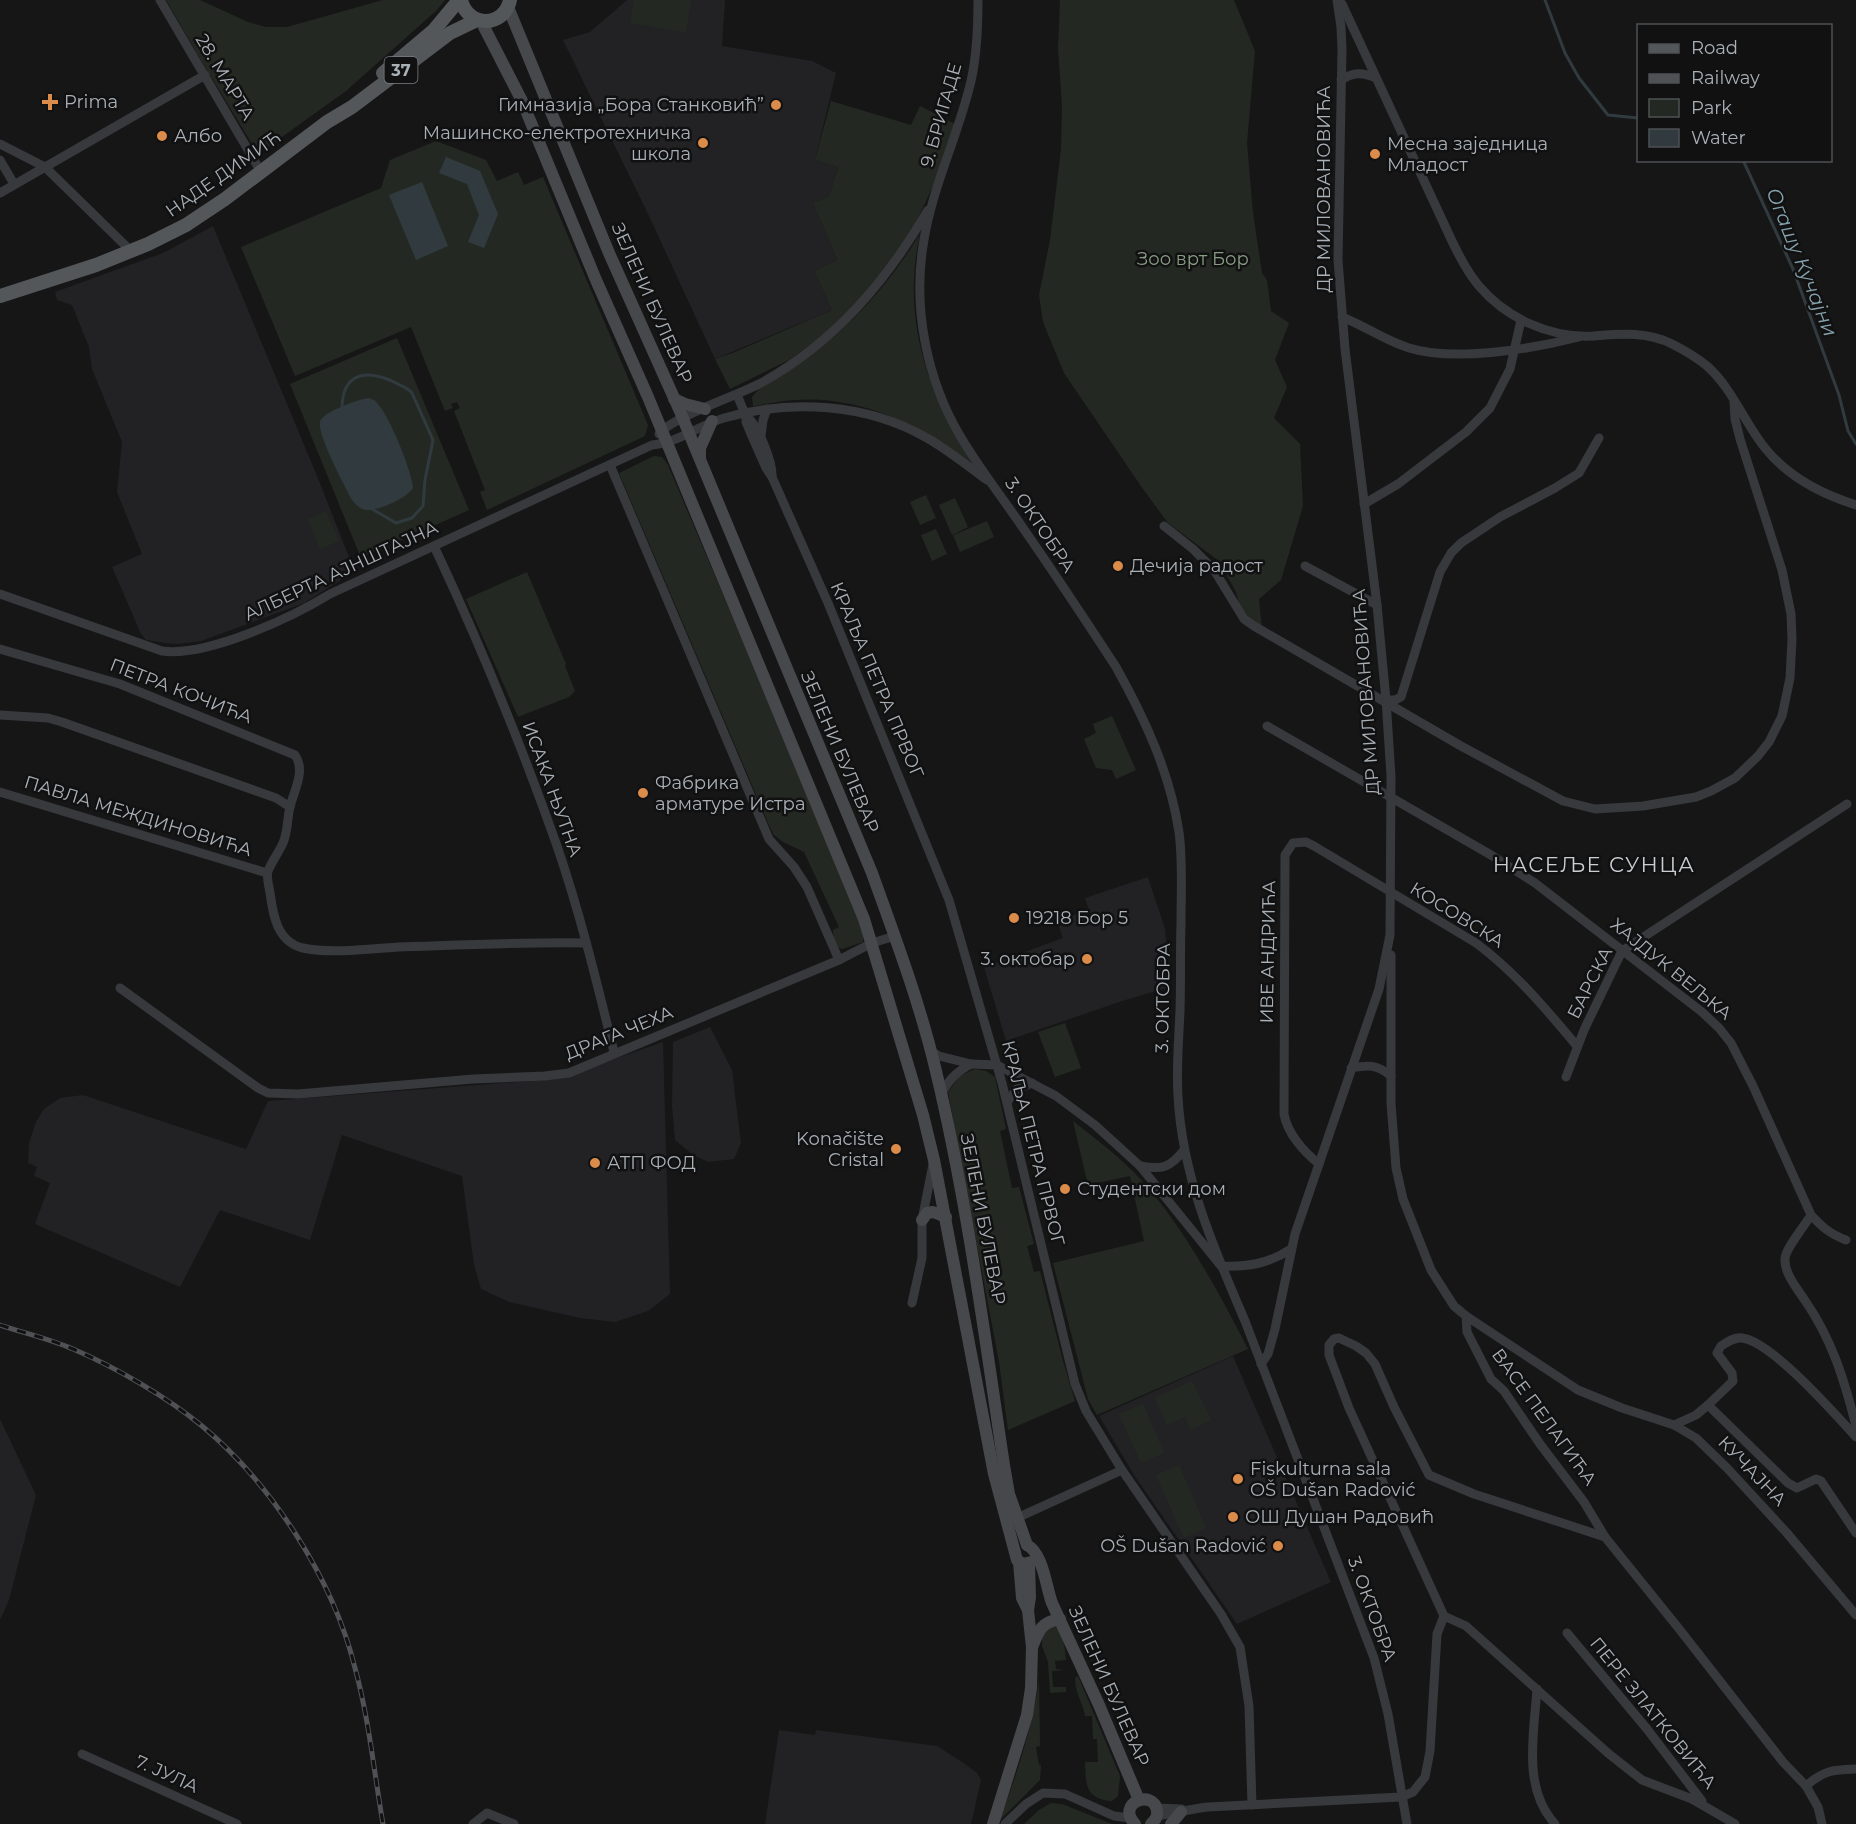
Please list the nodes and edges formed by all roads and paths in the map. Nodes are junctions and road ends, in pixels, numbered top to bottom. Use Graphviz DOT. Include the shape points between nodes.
graph roads {
  1 [pos="160,0"];
  2 [pos="460,0"];
  3 [pos="978,0"];
  4 [pos="1339,0"];
  5 [pos="509,3"];
  6 [pos="479,21"];
  7 [pos="205,75"];
  8 [pos="1376,78"];
  9 [pos="1341,80"];
  10 [pos="327,122"];
  11 [pos="0,144"];
  12 [pos="0,160"];
  13 [pos="45,167"];
  14 [pos="261,172"];
  15 [pos="14,184"];
  16 [pos="0,193"];
  17 [pos="932,203"];
  18 [pos="131,251"];
  19 [pos="0,296"];
  20 [pos="1342,317"];
  21 [pos="1521,320"];
  22 [pos="1586,336"];
  23 [pos="1515,349"];
  24 [pos="737,395"];
  25 [pos="674,399"];
  26 [pos="1734,401"];
  27 [pos="705,409"];
  28 [pos="767,409"];
  29 [pos="746,414"];
  30 [pos="683,419"];
  31 [pos="712,422"];
  32 [pos="688,433"];
  33 [pos="664,437"];
  34 [pos="760,438"];
  35 [pos="1599,438"];
  36 [pos="700,462"];
  37 [pos="610,465"];
  38 [pos="772,477"];
  39 [pos="991,483"];
  40 [pos="1364,504"];
  41 [pos="1856,505"];
  42 [pos="1164,526"];
  43 [pos="434,546"];
  44 [pos="1305,566"];
  45 [pos="0,594"];
  46 [pos="1377,604"];
  47 [pos="0,649"];
  48 [pos="1386,700"];
  49 [pos="0,715"];
  50 [pos="1266,726"];
  51 [pos="0,792"];
  52 [pos="1391,798"];
  53 [pos="1847,804"];
  54 [pos="290,807"];
  55 [pos="267,873"];
  56 [pos="1391,893"];
  57 [pos="1390,935"];
  58 [pos="895,936"];
  59 [pos="586,943"];
  60 [pos="872,943"];
  61 [pos="1622,951"];
  62 [pos="839,960"];
  63 [pos="120,988"];
  64 [pos="1577,1046"];
  65 [pos="931,1051"];
  66 [pos="614,1052"];
  67 [pos="971,1064"];
  68 [pos="997,1065"];
  69 [pos="1352,1068"];
  70 [pos="1391,1076"];
  71 [pos="1566,1077"];
  72 [pos="1032,1083"];
  73 [pos="941,1094"];
  74 [pos="1007,1102"];
  75 [pos="1184,1150"];
  76 [pos="934,1160"];
  77 [pos="1318,1164"];
  78 [pos="1140,1166"];
  79 [pos="1811,1215"];
  80 [pos="946,1217"];
  81 [pos="922,1220"];
  82 [pos="1845,1240"];
  83 [pos="1291,1249"];
  84 [pos="1221,1266"];
  85 [pos="912,1303"];
  86 [pos="1466,1316"];
  87 [pos="1261,1364"];
  88 [pos="1708,1405"];
  89 [pos="1674,1425"];
  90 [pos="1856,1426"];
  91 [pos="1856,1437"];
  92 [pos="1122,1470"];
  93 [pos="1017,1518"];
  94 [pos="1856,1533"];
  95 [pos="1605,1538"];
  96 [pos="1026,1556"];
  97 [pos="1856,1615"];
  98 [pos="1444,1616"];
  99 [pos="1060,1619"];
  100 [pos="1567,1633"];
  101 [pos="1032,1647"];
  102 [pos="1537,1689"];
  103 [pos="82,1754"];
  104 [pos="1856,1769"];
  105 [pos="1806,1786"];
  106 [pos="1401,1797"];
  107 [pos="1140,1800"];
  108 [pos="1252,1805"];
  109 [pos="1183,1810"];
  110 [pos="1713,1813"];
  111 [pos="1132,1817"];
  112 [pos="1155,1819"];
  113 [pos="237,1824"];
  114 [pos="473,1824"];
  115 [pos="514,1824"];
  116 [pos="993,1824"];
  117 [pos="1005,1824"];
  118 [pos="1171,1824"];
  119 [pos="1407,1824"];
  120 [pos="1555,1824"];
  121 [pos="1725,1824"];
  122 [pos="1735,1824"];
  123 [pos="1822,1824"];
  1 -- 7 [label="street, 28. МАРТА"];
  2 -- 6 [label="main road, 37" via="466,12"];
  2 -- 10 [label="main road, 37" via="434,30"];
  3 -- 17 [label="street, 9. БРИГАДЕ" via="971,81"];
  4 -- 8 [label="street"];
  4 -- 9 [label="street, ДР МИЛОВАНОВИЋА"];
  5 -- 6 [label="main road, 37" via="497,19"];
  5 -- 25 [label="street, ЗЕЛЕНИ БУЛЕВАР" via="609,253"];
  6 -- 10 [label="main road, 37" via="448,35"];
  6 -- 33 [label="street, ЗЕЛЕНИ БУЛЕВАР" via="522,101"];
  7 -- 13 [label="street"];
  7 -- 14 [label="street, 28. МАРТА"];
  8 -- 9 [label="street" via="1359,73"];
  8 -- 21 [label="street" via="1464,265 1488,295"];
  9 -- 20 [label="street, ДР МИЛОВАНОВИЋА" via="1337,221"];
  10 -- 14 [label="main road, НАДЕ ДИМИЋ / 37"];
  11 -- 13 [label="street"];
  12 -- 15 [label="street"];
  13 -- 15 [label="street"];
  13 -- 18 [label="street"];
  14 -- 18 [label="main road, НАДЕ ДИМИЋ / 37" via="199,217"];
  15 -- 16 [label="street"];
  17 -- 24 [label="street" via="897,259 856,311 792,364"];
  17 -- 39 [label="street, 3. ОКТОБРА" via="919,278 920,318 936,384 959,434"];
  18 -- 19 [label="main road, НАДЕ ДИМИЋ / 37"];
  20 -- 23 [label="street" via="1406,347 1429,353 1459,355"];
  20 -- 40 [label="street, ДР МИЛОВАНОВИЋА"];
  21 -- 22 [label="street" via="1554,332"];
  21 -- 23 [label="street"];
  22 -- 23 [label="street"];
  22 -- 26 [label="street" via="1627,333 1669,342 1708,367"];
  23 -- 40 [label="street" via="1497,397 1479,420 1398,484"];
  24 -- 27 [label="street"];
  24 -- 29 [label="street, КРАЉА ПЕТРА ПРВОГ"];
  25 -- 27 [label="street"];
  25 -- 30 [label="street, ЗЕЛЕНИ БУЛЕВАР"];
  26 -- 41 [label="street" via="1763,446 1784,467 1824,494"];
  26 -- 48 [label="street" via="1740,439 1787,588 1792,639 1790,678 1782,716 1769,742 1746,768 1696,797 1643,806 1587,808 1548,794"];
  27 -- 30 [label="street"];
  28 -- 29 [label="street"];
  28 -- 34 [label="street"];
  28 -- 39 [label="street" via="837,408 894,423 927,437"];
  29 -- 31 [label="street"];
  29 -- 34 [label="street, КРАЉА ПЕТРА ПРВОГ" via="753,420"];
  29 -- 38 [label="street, КРАЉА ПЕТРА ПРВОГ" via="751,435"];
  30 -- 32 [label="street, ЗЕЛЕНИ БУЛЕВАР"];
  30 -- 33 [label="street"];
  31 -- 32 [label="street"];
  31 -- 36 [label="street" via="700,448"];
  32 -- 33 [label="street"];
  32 -- 36 [label="street, ЗЕЛЕНИ БУЛЕВАР"];
  33 -- 37 [label="street, АЛБЕРТА АЈНШТАЈНА"];
  33 -- 60 [label="street, ЗЕЛЕНИ БУЛЕВАР"];
  34 -- 38 [label="street, КРАЉА ПЕТРА ПРВОГ"];
  35 -- 48 [label="street" via="1579,473 1500,517 1451,553 1440,572 1401,697"];
  36 -- 58 [label="street, ЗЕЛЕНИ БУЛЕВАР"];
  37 -- 43 [label="street, АЛБЕРТА АЈНШТАЈНА"];
  37 -- 62 [label="street" via="769,839 807,887"];
  38 -- 68 [label="street, КРАЉА ПЕТРА ПРВОГ" via="945,888"];
  39 -- 75 [label="street, 3. ОКТОБРА" via="1116,667 1150,734 1172,798 1182,883 1178,1097"];
  40 -- 46 [label="street, ДР МИЛОВАНОВИЋА"];
  42 -- 48 [label="street" via="1214,570 1244,619"];
  43 -- 45 [label="street, АЛБЕРТА АЈНШТАЈНА" via="280,621 218,644 175,653 130,641"];
  43 -- 59 [label="street, ИСАКА ЊУТНА" via="516,734"];
  44 -- 46 [label="street"];
  46 -- 48 [label="street, ДР МИЛОВАНОВИЋА"];
  47 -- 54 [label="street, ПЕТРА КОЧИЋА" via="120,684 295,754 299,773"];
  48 -- 52 [label="street, ДР МИЛОВАНОВИЋА"];
  49 -- 54 [label="street" via="62,722 276,798"];
  50 -- 52 [label="street, ХАЈДУК ВЕЉКА"];
  51 -- 55 [label="street, ПАВЛА МЕЖДИНОВИЋА"];
  52 -- 56 [label="street, ДР МИЛОВАНОВИЋА"];
  52 -- 61 [label="street, ХАЈДУК ВЕЉКА" via="1535,883"];
  53 -- 61 [label="street, БАРСКА"];
  54 -- 55 [label="street" via="285,839"];
  55 -- 59 [label="street" via="277,925 288,941 303,948"];
  56 -- 57 [label="street, ДР МИЛОВАНОВИЋА"];
  56 -- 64 [label="street, КОСОВСКА" via="1496,957"];
  56 -- 77 [label="street, ИВЕ АНДРИЋА" via="1306,842 1293,843 1287,851 1284,1114 1293,1136"];
  57 -- 69 [label="street, ДР МИЛОВАНОВИЋА" via="1378,989"];
  57 -- 70 [label="street, ВАСЕ ПЕЛАГИЋА"];
  58 -- 60 [label="street, ДРАГА ЧЕХА"];
  58 -- 65 [label="street, ЗЕЛЕНИ БУЛЕВАР"];
  59 -- 66 [label="street, ИСАКА ЊУТНА"];
  60 -- 62 [label="street, ДРАГА ЧЕХА"];
  60 -- 76 [label="street, ЗЕЛЕНИ БУЛЕВАР"];
  61 -- 64 [label="street, БАРСКА"];
  61 -- 79 [label="street, ХАЈДУК ВЕЉКА" via="1702,1012 1731,1043"];
  62 -- 66 [label="street, ДРАГА ЧЕХА"];
  63 -- 66 [label="street, ДРАГА ЧЕХА" via="268,1093 545,1076 569,1073"];
  64 -- 71 [label="street, БАРСКА"];
  65 -- 67 [label="street"];
  65 -- 73 [label="street, ЗЕЛЕНИ БУЛЕВАР"];
  67 -- 68 [label="street"];
  67 -- 73 [label="street" via="950,1078"];
  68 -- 72 [label="street"];
  68 -- 74 [label="street, КРАЉА ПЕТРА ПРВОГ"];
  69 -- 70 [label="street" via="1371,1065"];
  69 -- 77 [label="street, ДР МИЛОВАНОВИЋА"];
  70 -- 86 [label="street, ВАСЕ ПЕЛАГИЋА" via="1393,1138 1403,1199 1431,1270 1454,1306"];
  72 -- 74 [label="street" via="1017,1089"];
  72 -- 78 [label="street" via="1095,1125"];
  73 -- 93 [label="street, ЗЕЛЕНИ БУЛЕВАР" via="977,1277 1009,1494"];
  74 -- 92 [label="street, КРАЉА ПЕТРА ПРВОГ" via="1075,1384 1086,1411"];
  75 -- 78 [label="street" via="1171,1165"];
  75 -- 84 [label="street, 3. ОКТОБРА" via="1198,1204"];
  76 -- 80 [label="street, ЗЕЛЕНИ БУЛЕВАР"];
  76 -- 81 [label="street"];
  77 -- 83 [label="street, ДР МИЛОВАНОВИЋА"];
  78 -- 84 [label="street"];
  79 -- 82 [label="street, ХАЈДУК ВЕЉКА" via="1823,1229"];
  79 -- 90 [label="street" via="1787,1251 1786,1268 1822,1325 1837,1359"];
  80 -- 81 [label="street" via="933,1212"];
  80 -- 96 [label="street, ЗЕЛЕНИ БУЛЕВАР" via="994,1474"];
  81 -- 85 [label="street" via="922,1258"];
  83 -- 84 [label="street" via="1254,1266"];
  83 -- 87 [label="street, ДР МИЛОВАНОВИЋА" via="1275,1329"];
  84 -- 87 [label="street, 3. ОКТОБРА"];
  86 -- 89 [label="street, КУЧАЈНА" via="1591,1397"];
  86 -- 95 [label="street, ВАСЕ ПЕЛАГИЋА" via="1467,1332 1491,1379 1504,1391 1584,1502"];
  87 -- 106 [label="street, 3. ОКТОБРА" via="1374,1658 1388,1714"];
  88 -- 89 [label="street"];
  88 -- 91 [label="street" via="1731,1383 1732,1373 1717,1353 1720,1346 1738,1337 1758,1342 1818,1395"];
  88 -- 94 [label="street" via="1788,1483 1797,1488 1816,1479 1821,1481"];
  89 -- 97 [label="street, КУЧАЈНА" via="1696,1438 1727,1468"];
  92 -- 93 [label="street"];
  92 -- 108 [label="street, КРАЉА ПЕТРА ПРВОГ" via="1240,1647 1249,1706"];
  93 -- 96 [label="street, ЗЕЛЕНИ БУЛЕВАР"];
  95 -- 98 [label="street" via="1429,1475 1375,1364 1344,1339 1334,1339 1329,1355 1349,1408"];
  95 -- 105 [label="street, ВАСЕ ПЕЛАГИЋА"];
  96 -- 99 [label="street, ЗЕЛЕНИ БУЛЕВАР"];
  96 -- 101 [label="street" via="1022,1598 1028,1610"];
  98 -- 102 [label="street" via="1466,1626"];
  98 -- 106 [label="street" via="1437,1634 1425,1777 1413,1792"];
  99 -- 101 [label="street" via="1042,1625"];
  99 -- 107 [label="street, ЗЕЛЕНИ БУЛЕВАР"];
  100 -- 110 [label="street, ПЕРЕ ЗЛАТКОВИЋА"];
  101 -- 116 [label="street" via="1028,1715"];
  102 -- 110 [label="street" via="1642,1780 1692,1799"];
  102 -- 120 [label="street" via="1535,1786"];
  103 -- 113 [label="street, 7. ЈУЛА"];
  104 -- 105 [label="street" via="1830,1770"];
  105 -- 123 [label="street, ВАСЕ ПЕЛАГИЋА"];
  106 -- 108 [label="street"];
  106 -- 119 [label="street, 3. ОКТОБРА"];
  107 -- 111 [label="street"];
  107 -- 112 [label="street" via="1148,1800"];
  108 -- 109 [label="street"];
  109 -- 112 [label="street"];
  109 -- 118 [label="street"];
  110 -- 121 [label="street"];
  110 -- 122 [label="street"];
  111 -- 117 [label="street" via="1107,1812 1065,1794 1043,1793"];
  114 -- 115 [label="street" via="487,1814"];
}
